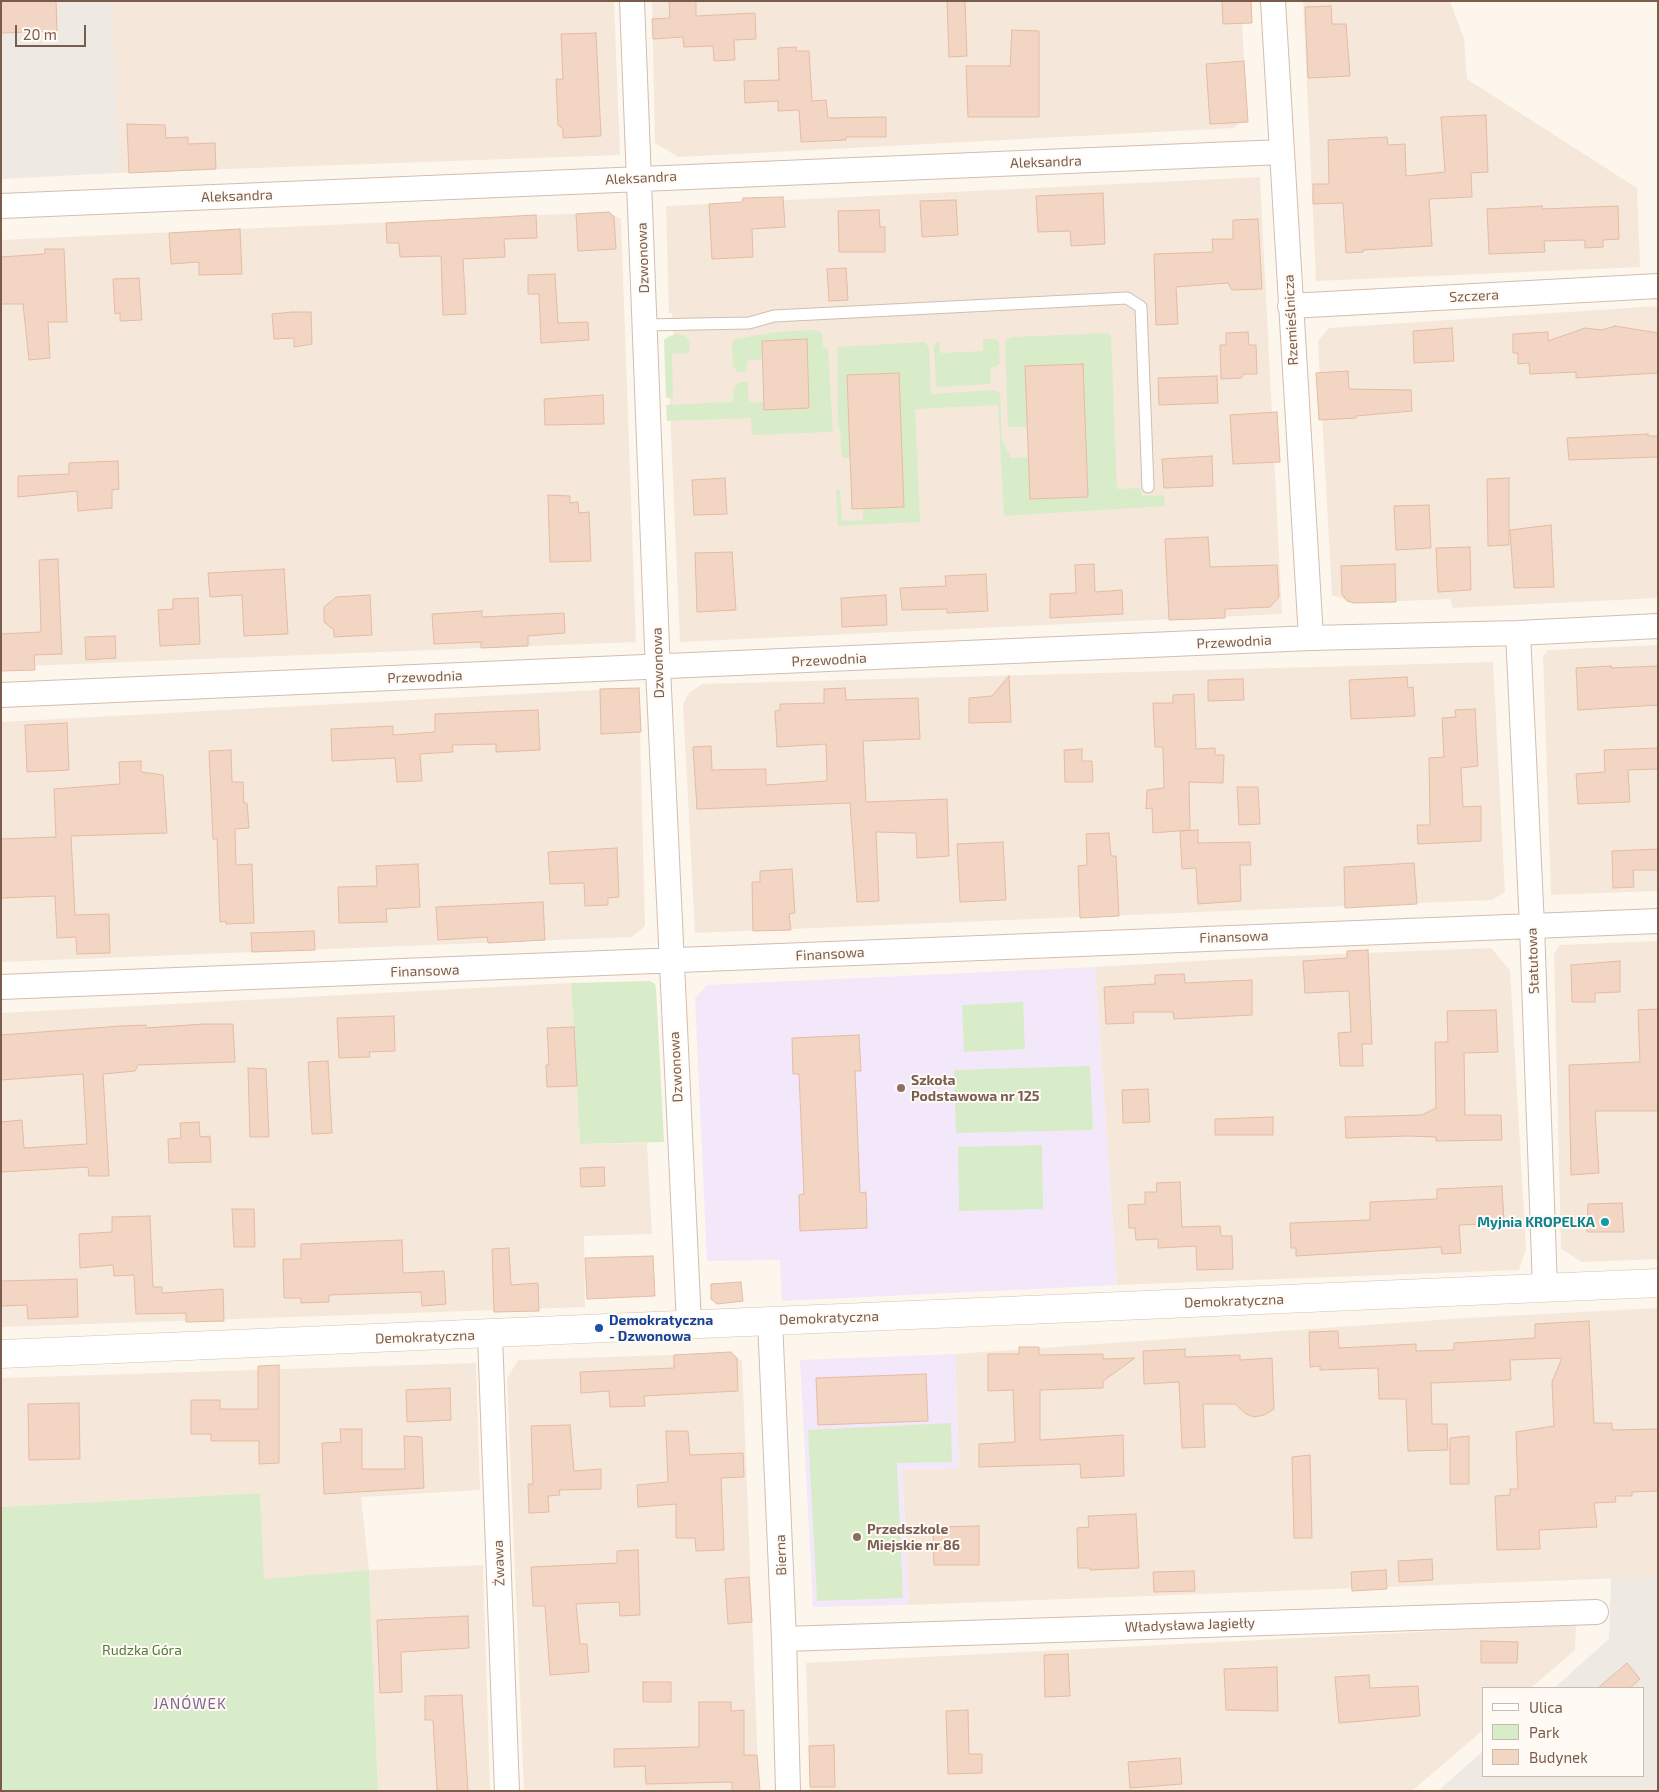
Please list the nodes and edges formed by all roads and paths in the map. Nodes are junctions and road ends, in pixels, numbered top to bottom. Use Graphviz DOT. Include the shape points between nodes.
graph roads {
  1 [pos="632,1"];
  2 [pos="1273,1"];
  3 [pos="1282,152"];
  4 [pos="640,179"];
  5 [pos="1,206"];
  6 [pos="1658,286"];
  7 [pos="1290,306"];
  8 [pos="645,325"];
  9 [pos="1148,487"];
  10 [pos="1658,626"];
  11 [pos="1518,633"];
  12 [pos="1311,638"];
  13 [pos="658,668"];
  14 [pos="1,695"];
  15 [pos="1658,920"];
  16 [pos="1532,926"];
  17 [pos="671,962"];
  18 [pos="1,987"];
  19 [pos="1658,1284"];
  20 [pos="1544,1288"];
  21 [pos="770,1320"];
  22 [pos="689,1324"];
  23 [pos="490,1335"];
  24 [pos="1,1354"];
  25 [pos="1596,1612"];
  26 [pos="784,1638"];
  27 [pos="507,1791"];
  28 [pos="788,1791"];
  1 -- 4 [label="street, Dzwonowa"];
  2 -- 3 [label="street, Rzemieślnicza"];
  3 -- 4 [label="street, Aleksandra"];
  3 -- 7 [label="street, Rzemieślnicza"];
  4 -- 5 [label="street, Aleksandra"];
  4 -- 8 [label="street, Dzwonowa"];
  6 -- 7 [label="street, Szczera"];
  7 -- 12 [label="street, Rzemieślnicza"];
  8 -- 9 [label="lane" via="749,323 774,316 1127,298 1141,307"];
  8 -- 13 [label="street, Dzwonowa"];
  10 -- 11 [label="street, Przewodnia"];
  11 -- 12 [label="street, Przewodnia"];
  11 -- 16 [label="street, Statutowa"];
  12 -- 13 [label="street, Przewodnia"];
  13 -- 14 [label="street, Przewodnia"];
  13 -- 17 [label="street, Dzwonowa"];
  15 -- 16 [label="street, Finansowa"];
  16 -- 17 [label="street, Finansowa"];
  16 -- 20 [label="street, Statutowa"];
  17 -- 18 [label="street, Finansowa"];
  17 -- 22 [label="street, Dzwonowa"];
  19 -- 20 [label="street, Demokratyczna"];
  20 -- 21 [label="street, Demokratyczna"];
  21 -- 22 [label="street, Demokratyczna"];
  21 -- 26 [label="street, Bierna"];
  22 -- 23 [label="street, Demokratyczna"];
  23 -- 24 [label="street, Demokratyczna"];
  23 -- 27 [label="street, Żwawa"];
  25 -- 26 [label="street, Władysława Jagiełły"];
  26 -- 28 [label="street, Bierna"];
}
